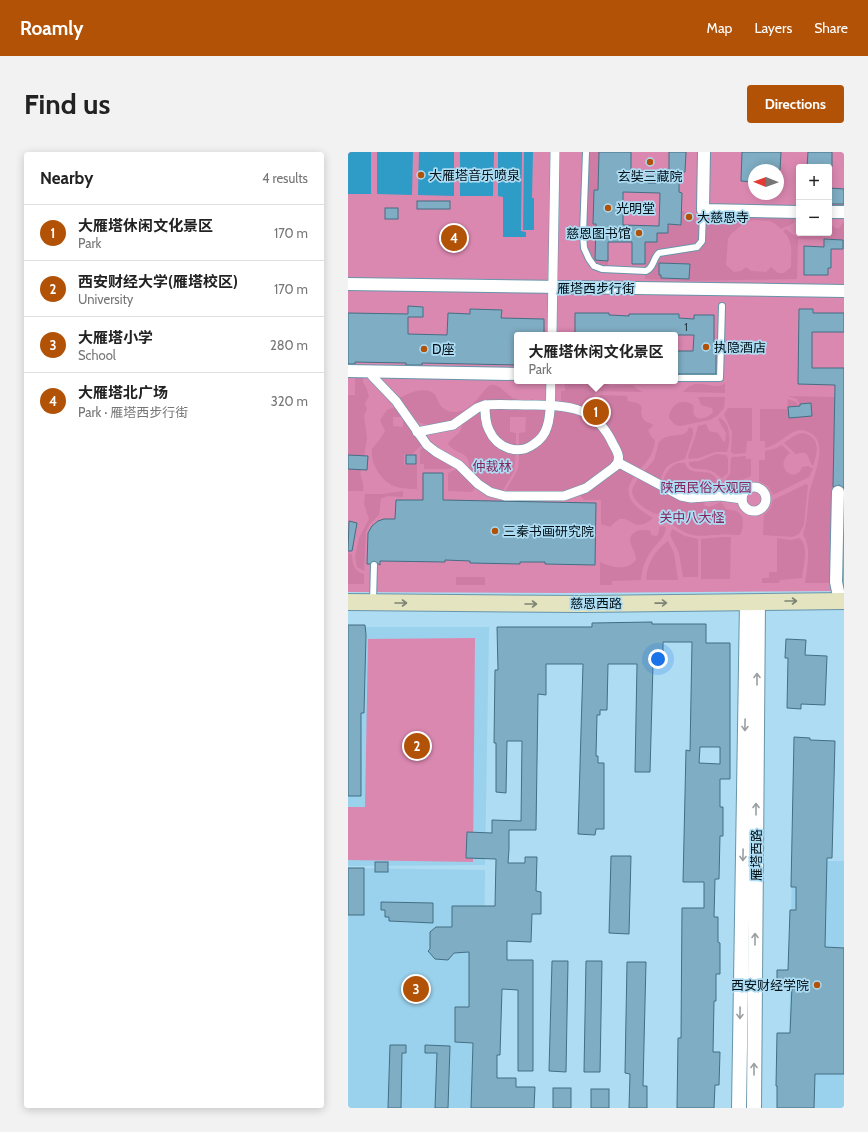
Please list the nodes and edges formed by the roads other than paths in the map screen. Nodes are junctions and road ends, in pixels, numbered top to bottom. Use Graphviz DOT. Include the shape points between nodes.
graph roads {
  1 [pos="555,152"];
  2 [pos="586,152"];
  3 [pos="704,152"];
  4 [pos="703,210"];
  5 [pos="796,212"];
  6 [pos="832,212"];
  7 [pos="844,212"];
  8 [pos="348,284"];
  9 [pos="552,288"];
  10 [pos="844,291"];
  11 [pos="722,306"];
  12 [pos="552,332"];
  13 [pos="348,371"];
  14 [pos="369,371"];
  15 [pos="514,374"];
  16 [pos="678,378"];
  17 [pos="551,384"];
  18 [pos="485,406"];
  19 [pos="550,406"];
  20 [pos="417,432"];
  21 [pos="619,463"];
  22 [pos="838,492"];
  23 [pos="742,499"];
  24 [pos="374,564"];
  25 [pos="844,588"];
  26 [pos="842,601"];
  27 [pos="348,602"];
  28 [pos="752,602"];
  29 [pos="373,603"];
  30 [pos="739,1108"];
  31 [pos="754,1108"];
  1 -- 9 [label="street"];
  2 -- 4 [label="lane" via="583,242 589,259 597,268 646,271 662,252 697,247 702,241"];
  3 -- 4 [label="street"];
  4 -- 5 [label="street"];
  6 -- 7 [label="street"];
  8 -- 9 [label="street, 雁塔西步行街"];
  9 -- 10 [label="street, 雁塔西步行街"];
  9 -- 12 [label="street"];
  11 -- 16 [label="lane" via="720,378"];
  13 -- 14 [label="street"];
  14 -- 15 [label="street"];
  14 -- 20 [label="street" via="396,401"];
  17 -- 19 [label="street"];
  18 -- 19 [label="street"];
  18 -- 19 [label="street" via="486,421 491,435 503,446 517,450 529,447 540,440 547,428"];
  18 -- 20 [label="street" via="476,408 453,425"];
  19 -- 21 [label="street" via="573,408 591,416 612,441"];
  20 -- 21 [label="street" via="431,449 459,465 483,489 498,495 564,496 586,488"];
  21 -- 23 [label="street" via="687,497 720,496"];
  22 -- 26 [label="street" via="836,582"];
  24 -- 29 [label="lane"];
  25 -- 26 [label="lane"];
  28 -- 26 [label="main road, 慈恩西路, one-way"];
  27 -- 29 [label="main road, 慈恩西路"];
  29 -- 28 [label="main road, 慈恩西路, one-way"];
  28 -- 30 [label="street, 雁塔西路, one-way"];
  31 -- 28 [label="street, 雁塔西路, one-way"];
}
